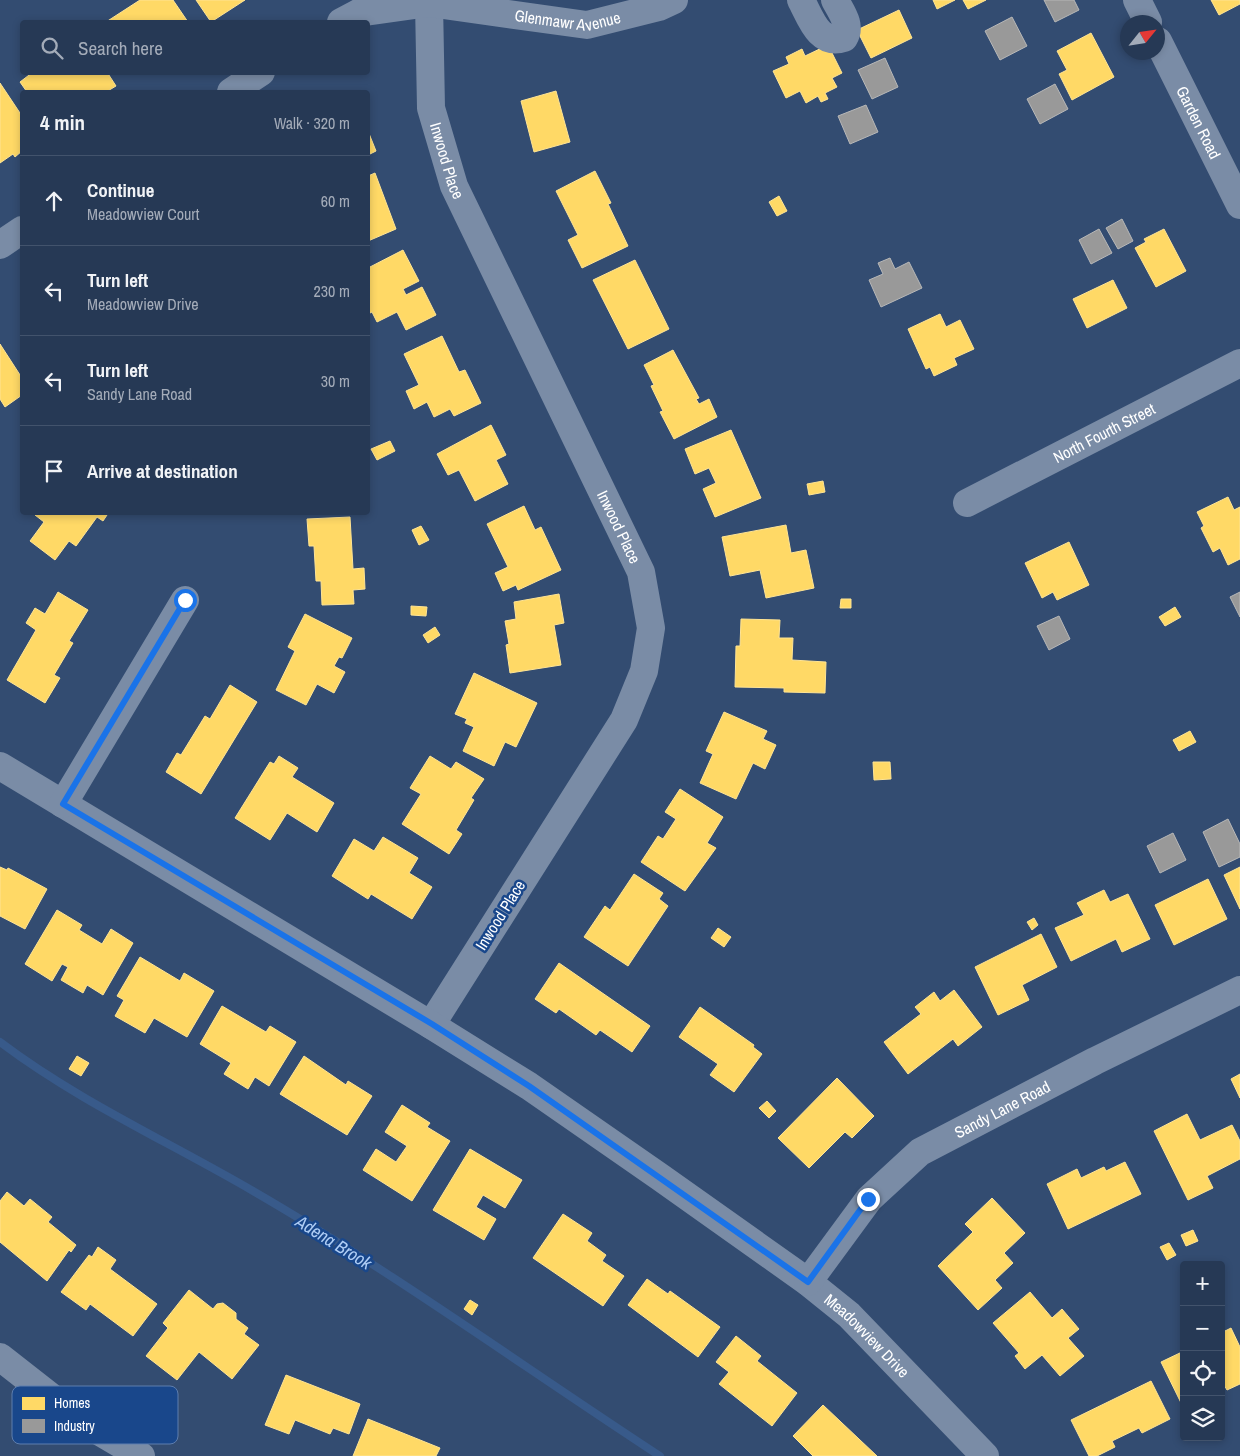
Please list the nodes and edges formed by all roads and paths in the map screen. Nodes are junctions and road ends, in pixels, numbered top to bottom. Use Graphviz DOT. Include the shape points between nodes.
graph roads {
  1 [pos="674,0"];
  2 [pos="801,0"];
  3 [pos="835,0"];
  4 [pos="1137,0"];
  5 [pos="429,3"];
  6 [pos="1144,15"];
  7 [pos="345,20"];
  8 [pos="1165,55"];
  9 [pos="256,75"];
  10 [pos="234,90"];
  11 [pos="1240,205"];
  12 [pos="20,231"];
  13 [pos="0,245"];
  14 [pos="1240,363"];
  15 [pos="967,503"];
  16 [pos="185,600"];
  17 [pos="0,766"];
  18 [pos="63,804"];
  19 [pos="1240,990"];
  20 [pos="432,1024"];
  21 [pos="808,1282"];
  22 [pos="0,1357"];
  23 [pos="37,1386"];
  24 [pos="121,1444"];
  25 [pos="141,1456"];
  26 [pos="985,1456"];
  1 -- 5 [label="street, Glenmawr Avenue" via="658,8 587,25"];
  2 -- 3 [label="street" via="824,38 834,41 844,38 848,32"];
  4 -- 6 [label="street"];
  5 -- 7 [label="street, Glenmawr Avenue" via="358,13"];
  5 -- 20 [label="street, Inwood Place" via="430,108 454,186 641,572 651,628 644,671 624,720"];
  8 -- 11 [label="street, Garden Road"];
  9 -- 10 [label="street"];
  12 -- 13 [label="street"];
  14 -- 15 [label="street, North Fourth Street"];
  16 -- 18 [label="street"];
  17 -- 18 [label="street, Meadowview Drive"];
  18 -- 20 [label="street, Meadowview Drive"];
  19 -- 21 [label="street, Sandy Lane Road" via="920,1152 868,1199"];
  20 -- 21 [label="street, Meadowview Drive" via="529,1086"];
  21 -- 26 [label="street, Meadowview Drive" via="848,1315"];
  22 -- 23 [label="street"];
  24 -- 25 [label="street"];
}
